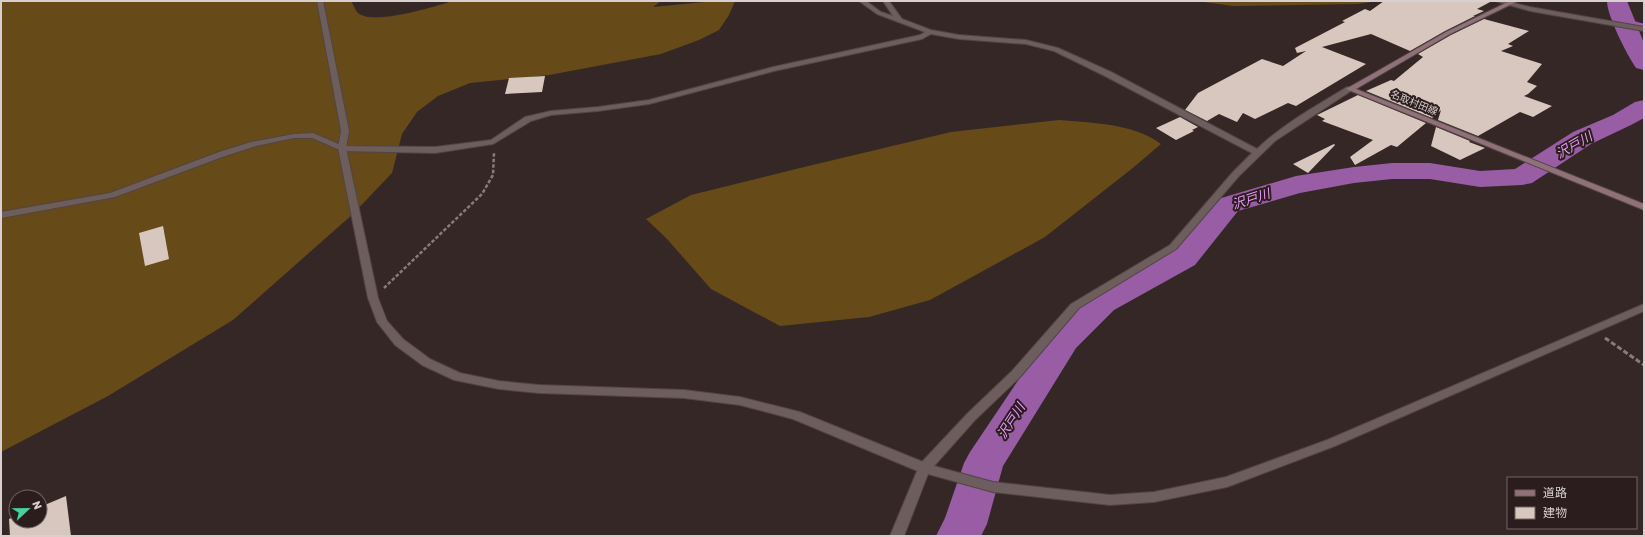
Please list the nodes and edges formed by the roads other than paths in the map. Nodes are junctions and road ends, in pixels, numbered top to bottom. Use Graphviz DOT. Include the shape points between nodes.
graph roads {
  1 [pos="320,1"];
  2 [pos="862,1"];
  3 [pos="886,1"];
  4 [pos="1498,1"];
  5 [pos="1512,2"];
  6 [pos="900,22"];
  7 [pos="1642,29"];
  8 [pos="930,32"];
  9 [pos="1350,89"];
  10 [pos="342,148"];
  11 [pos="1258,153"];
  12 [pos="1644,207"];
  13 [pos="1,215"];
  14 [pos="1644,307"];
  15 [pos="924,468"];
  16 [pos="897,536"];
  1 -- 10 [label="street" via="345,131"];
  2 -- 6 [label="street" via="879,13"];
  3 -- 6 [label="street"];
  4 -- 5 [label="street"];
  5 -- 7 [label="street"];
  5 -- 9 [label="main road" via="1448,33"];
  6 -- 8 [label="street"];
  8 -- 10 [label="street" via="922,37 773,69 649,102 551,113 528,119 493,142 435,150"];
  8 -- 11 [label="street" via="1026,42 1056,49"];
  9 -- 11 [label="street" via="1272,139"];
  9 -- 12 [label="main road, 名取村田線"];
  10 -- 13 [label="street" via="313,134 294,136 222,154 112,195"];
  10 -- 15 [label="street" via="373,298 382,322 399,342 426,362 458,377 499,385 539,389 684,394 740,401 796,415"];
  11 -- 15 [label="street" via="1236,174 1173,247 1075,306 1016,374 971,417"];
  14 -- 15 [label="street" via="1331,443 1227,482 1154,498 1110,500 993,487"];
  15 -- 16 [label="street"];
}
